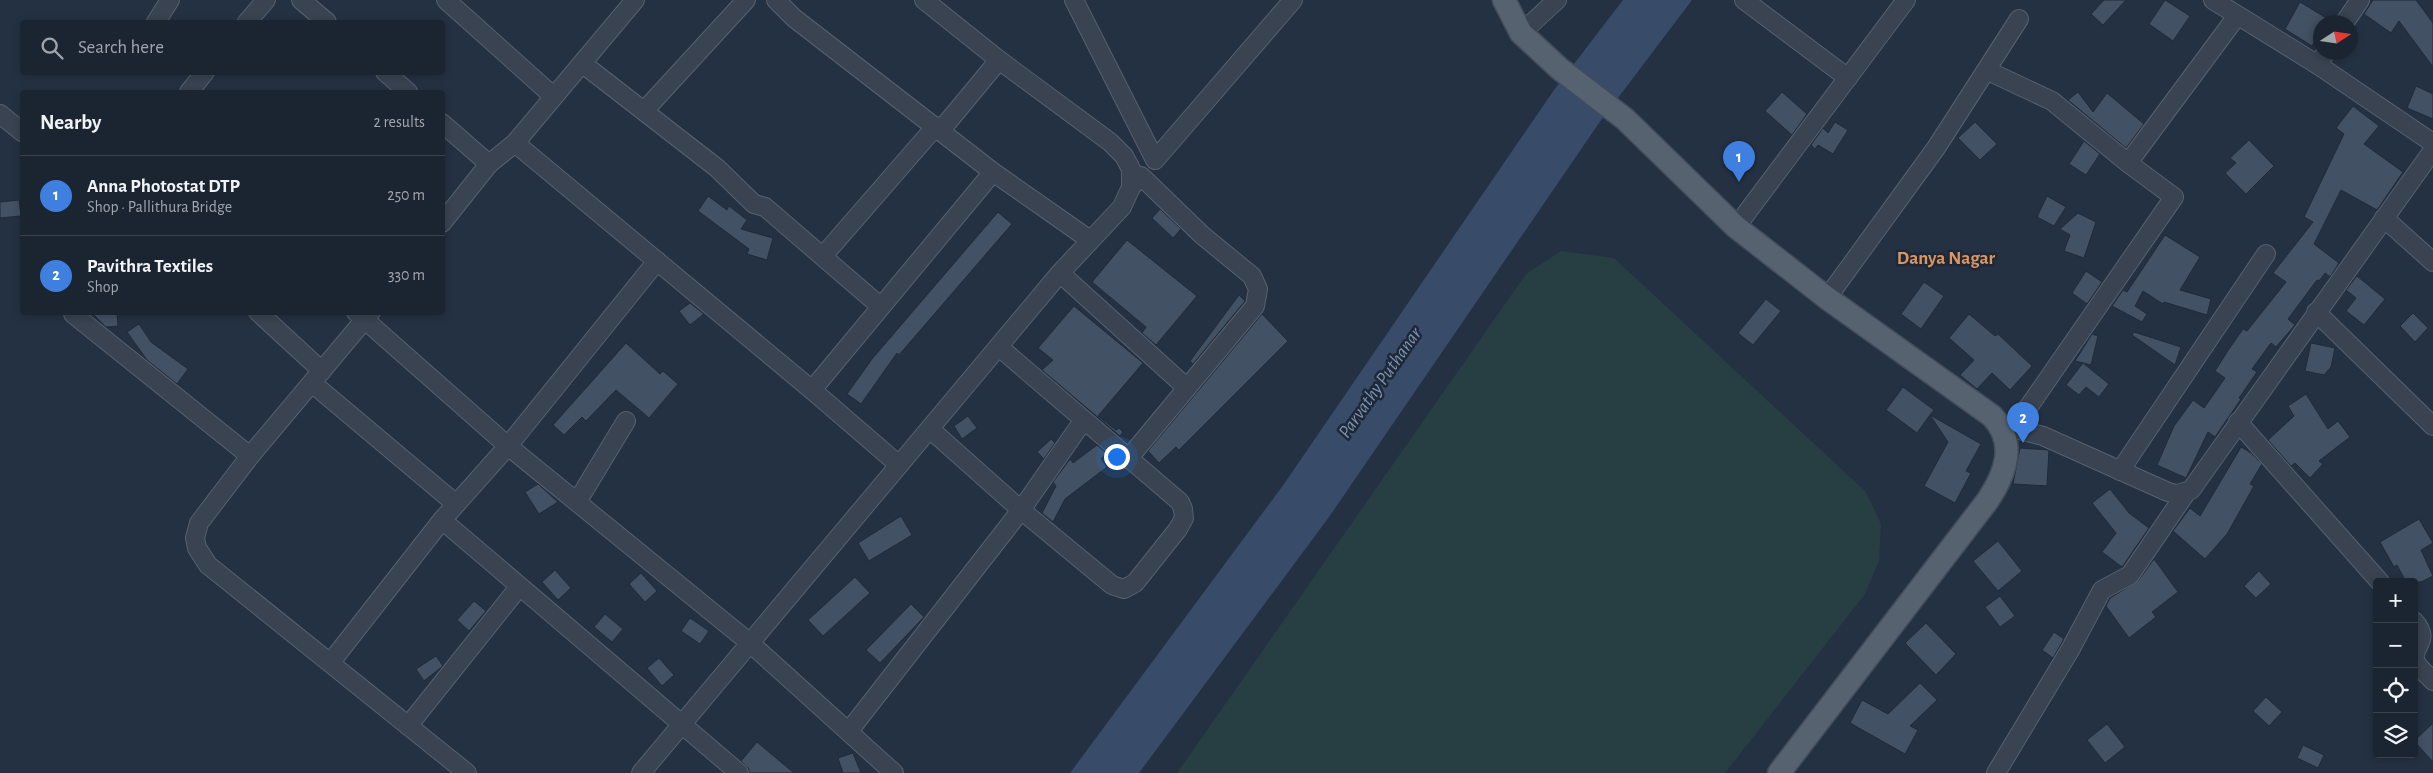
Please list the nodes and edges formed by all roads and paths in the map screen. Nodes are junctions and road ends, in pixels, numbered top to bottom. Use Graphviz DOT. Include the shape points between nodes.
graph roads {
  1 [pos="170,0"];
  2 [pos="266,0"];
  3 [pos="301,0"];
  4 [pos="446,0"];
  5 [pos="635,0"];
  6 [pos="746,0"];
  7 [pos="776,0"];
  8 [pos="924,0"];
  9 [pos="1074,0"];
  10 [pos="1293,0"];
  11 [pos="1504,0"];
  12 [pos="1557,0"];
  13 [pos="1744,0"];
  14 [pos="1906,0"];
  15 [pos="2213,0"];
  16 [pos="2360,0"];
  17 [pos="2350,15"];
  18 [pos="2237,16"];
  19 [pos="2019,19"];
  20 [pos="157,20"];
  21 [pos="249,20"];
  22 [pos="325,20"];
  23 [pos="1521,33"];
  24 [pos="2313,54"];
  25 [pos="999,60"];
  26 [pos="2323,60"];
  27 [pos="583,64"];
  28 [pos="1988,71"];
  29 [pos="202,75"];
  30 [pos="388,75"];
  31 [pos="1848,78"];
  32 [pos="190,90"];
  33 [pos="406,90"];
  34 [pos="553,96"];
  35 [pos="644,111"];
  36 [pos="0,114"];
  37 [pos="445,126"];
  38 [pos="938,128"];
  39 [pos="20,130"];
  40 [pos="515,143"];
  41 [pos="2433,143"];
  42 [pos="2433,150"];
  43 [pos="2128,163"];
  44 [pos="489,164"];
  45 [pos="993,172"];
  46 [pos="1136,181"];
  47 [pos="2384,218"];
  48 [pos="445,219"];
  49 [pos="1736,227"];
  50 [pos="1090,240"];
  51 [pos="2266,254"];
  52 [pos="823,256"];
  53 [pos="657,261"];
  54 [pos="2433,262"];
  55 [pos="1060,273"];
  56 [pos="1827,298"];
  57 [pos="880,306"];
  58 [pos="2316,312"];
  59 [pos="74,315"];
  60 [pos="261,315"];
  61 [pos="364,315"];
  62 [pos="999,347"];
  63 [pos="317,377"];
  64 [pos="1187,388"];
  65 [pos="812,390"];
  66 [pos="626,421"];
  67 [pos="1083,421"];
  68 [pos="2238,422"];
  69 [pos="2007,426"];
  70 [pos="2433,426"];
  71 [pos="930,429"];
  72 [pos="508,446"];
  73 [pos="250,456"];
  74 [pos="1128,459"];
  75 [pos="899,465"];
  76 [pos="2120,471"];
  77 [pos="2186,493"];
  78 [pos="576,502"];
  79 [pos="456,504"];
  80 [pos="1021,510"];
  81 [pos="442,520"];
  82 [pos="2376,578"];
  83 [pos="519,587"];
  84 [pos="2416,623"];
  85 [pos="750,643"];
  86 [pos="331,662"];
  87 [pos="2433,681"];
  88 [pos="682,725"];
  89 [pos="408,726"];
  90 [pos="849,731"];
  91 [pos="467,773"];
  92 [pos="641,773"];
  93 [pos="739,773"];
  94 [pos="894,773"];
  95 [pos="1779,773"];
  96 [pos="1996,773"];
  1 -- 20 [label="street"];
  2 -- 21 [label="street"];
  3 -- 22 [label="street"];
  4 -- 34 [label="street"];
  5 -- 27 [label="street"];
  6 -- 35 [label="street"];
  7 -- 38 [label="street" via="794,18"];
  8 -- 25 [label="street"];
  9 -- 10 [label="street" via="1155,160"];
  11 -- 23 [label="main road"];
  12 -- 23 [label="street"];
  13 -- 31 [label="street"];
  14 -- 31 [label="street"];
  15 -- 18 [label="street"];
  16 -- 17 [label="street"];
  18 -- 24 [label="street"];
  18 -- 43 [label="street"];
  19 -- 28 [label="street"];
  23 -- 49 [label="main road" via="1560,70 1625,119"];
  25 -- 38 [label="street"];
  25 -- 46 [label="street" via="1110,142 1124,156"];
  26 -- 41 [label="street"];
  27 -- 34 [label="street"];
  27 -- 35 [label="street"];
  28 -- 43 [label="street" via="2052,102"];
  28 -- 56 [label="street"];
  29 -- 32 [label="street"];
  30 -- 33 [label="street"];
  31 -- 49 [label="street"];
  34 -- 40 [label="street"];
  35 -- 52 [label="street" via="717,168 754,204 765,207"];
  36 -- 39 [label="street"];
  37 -- 44 [label="street"];
  38 -- 45 [label="street"];
  38 -- 52 [label="street"];
  40 -- 44 [label="street"];
  40 -- 53 [label="street"];
  42 -- 47 [label="street"];
  43 -- 69 [label="street" via="2174,197"];
  44 -- 48 [label="street"];
  45 -- 50 [label="street"];
  45 -- 57 [label="street"];
  46 -- 50 [label="street" via="1122,207"];
  46 -- 64 [label="street" via="1252,276 1258,289 1255,306"];
  47 -- 54 [label="street"];
  47 -- 58 [label="street"];
  49 -- 56 [label="main road"];
  50 -- 55 [label="street"];
  51 -- 76 [label="street"];
  52 -- 57 [label="street"];
  53 -- 65 [label="street"];
  53 -- 72 [label="street"];
  55 -- 62 [label="street"];
  55 -- 64 [label="street"];
  56 -- 69 [label="main road"];
  57 -- 65 [label="street"];
  58 -- 68 [label="street"];
  58 -- 70 [label="street"];
  59 -- 73 [label="street"];
  60 -- 63 [label="street"];
  61 -- 63 [label="street"];
  61 -- 72 [label="street"];
  62 -- 67 [label="street"];
  62 -- 71 [label="street"];
  63 -- 73 [label="street"];
  63 -- 79 [label="street"];
  64 -- 74 [label="street"];
  65 -- 75 [label="street"];
  66 -- 78 [label="street"];
  67 -- 74 [label="street"];
  67 -- 80 [label="street"];
  68 -- 77 [label="street" via="2196,486"];
  68 -- 82 [label="street"];
  69 -- 76 [label="street" via="2043,436"];
  69 -- 95 [label="main road" via="2002,478 1988,500"];
  71 -- 75 [label="street"];
  71 -- 80 [label="street"];
  72 -- 78 [label="street"];
  72 -- 79 [label="street"];
  73 -- 86 [label="street" via="199,523 195,538 198,548 208,565"];
  74 -- 80 [label="street" via="1180,502 1184,518 1135,583 1124,589 1112,585"];
  75 -- 85 [label="street"];
  76 -- 77 [label="street" via="2168,492"];
  77 -- 96 [label="street" via="2130,575 2102,590"];
  78 -- 85 [label="street"];
  79 -- 81 [label="street"];
  80 -- 90 [label="street"];
  81 -- 83 [label="street"];
  81 -- 86 [label="street"];
  83 -- 88 [label="street"];
  83 -- 89 [label="street"];
  84 -- 87 [label="street" via="2422,638 2416,664"];
  85 -- 88 [label="street"];
  85 -- 90 [label="street"];
  86 -- 89 [label="street"];
  88 -- 92 [label="street"];
  88 -- 93 [label="street"];
  89 -- 91 [label="street"];
  90 -- 94 [label="street"];
}
